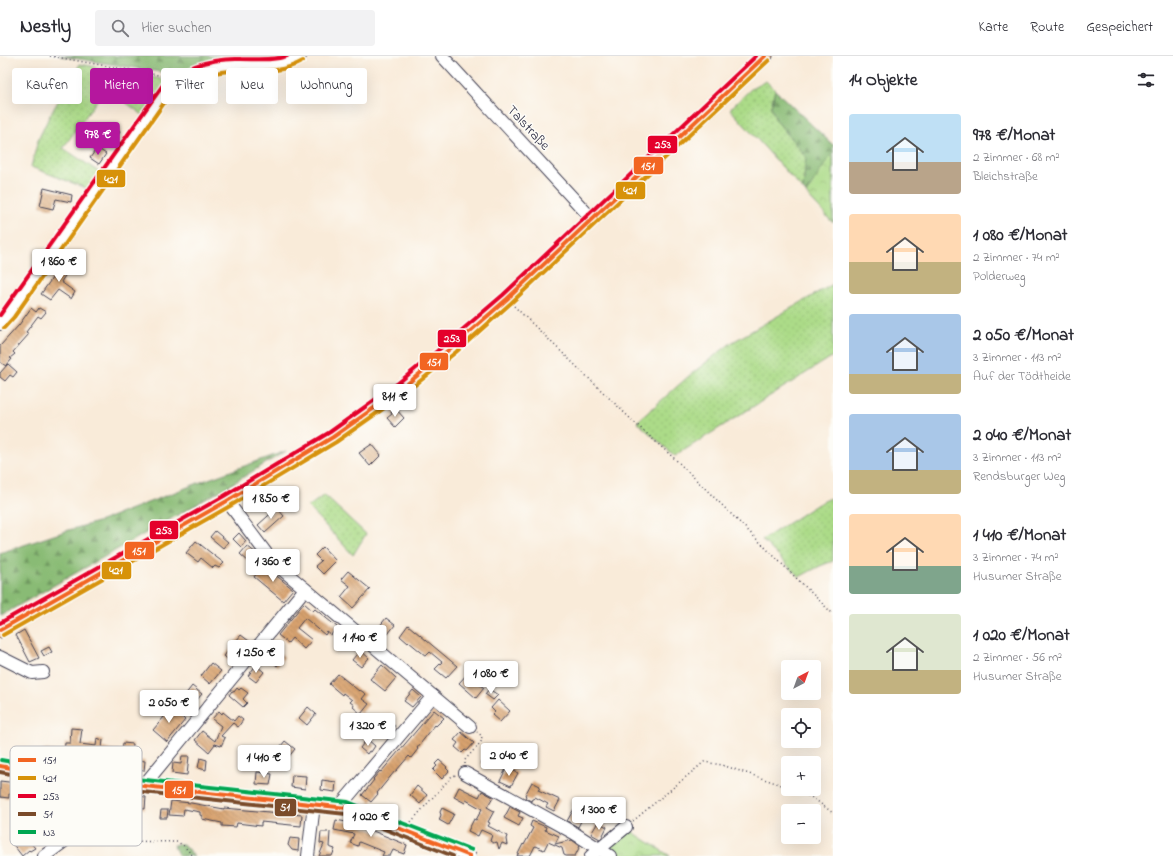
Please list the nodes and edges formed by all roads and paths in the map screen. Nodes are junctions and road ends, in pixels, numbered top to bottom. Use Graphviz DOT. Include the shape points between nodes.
graph roads {
  1 [pos="50,56"];
  2 [pos="300,56"];
  3 [pos="442,56"];
  4 [pos="765,56"];
  5 [pos="208,68"];
  6 [pos="161,75"];
  7 [pos="161,96"];
  8 [pos="593,220"];
  9 [pos="507,299"];
  10 [pos="5,312"];
  11 [pos="0,324"];
  12 [pos="227,502"];
  13 [pos="305,589"];
  14 [pos="833,614"];
  15 [pos="0,630"];
  16 [pos="0,657"];
  17 [pos="43,672"];
  18 [pos="433,696"];
  19 [pos="470,727"];
  20 [pos="482,736"];
  21 [pos="0,766"];
  22 [pos="10,768"];
  23 [pos="464,773"];
  24 [pos="144,785"];
  25 [pos="781,785"];
  26 [pos="809,796"];
  27 [pos="314,804"];
  28 [pos="339,807"];
  29 [pos="833,813"];
  30 [pos="626,827"];
  31 [pos="408,832"];
  32 [pos="142,841"];
  33 [pos="58,846"];
  34 [pos="595,853"];
  35 [pos="45,856"];
  36 [pos="192,856"];
  37 [pos="308,856"];
  38 [pos="470,856"];
  39 [pos="610,856"];
  1 -- 6 [label="path"];
  2 -- 5 [label="street" via="273,66 229,65"];
  3 -- 8 [label="street, Talstraße"];
  4 -- 8 [label="main road"];
  7 -- 10 [label="street" via="65,236"];
  8 -- 9 [label="main road"];
  9 -- 12 [label="main road" via="401,388 333,437"];
  9 -- 14 [label="path"];
  10 -- 11 [label="street"];
  12 -- 13 [label="street" via="272,561"];
  12 -- 15 [label="main road"];
  13 -- 18 [label="street"];
  13 -- 24 [label="street"];
  16 -- 17 [label="street" via="32,673"];
  18 -- 19 [label="street"];
  18 -- 28 [label="street"];
  20 -- 23 [label="path" via="481,742 465,760"];
  21 -- 22 [label="street"];
  23 -- 31 [label="path" via="452,776 412,822"];
  23 -- 34 [label="street" via="574,833"];
  24 -- 27 [label="street"];
  25 -- 30 [label="path" via="722,765 704,762"];
  26 -- 29 [label="path"];
  27 -- 28 [label="street"];
  27 -- 37 [label="street"];
  28 -- 31 [label="street" via="356,811"];
  30 -- 34 [label="street"];
  31 -- 38 [label="street"];
  32 -- 36 [label="path" via="177,842"];
  33 -- 35 [label="street"];
  34 -- 39 [label="street"];
}
